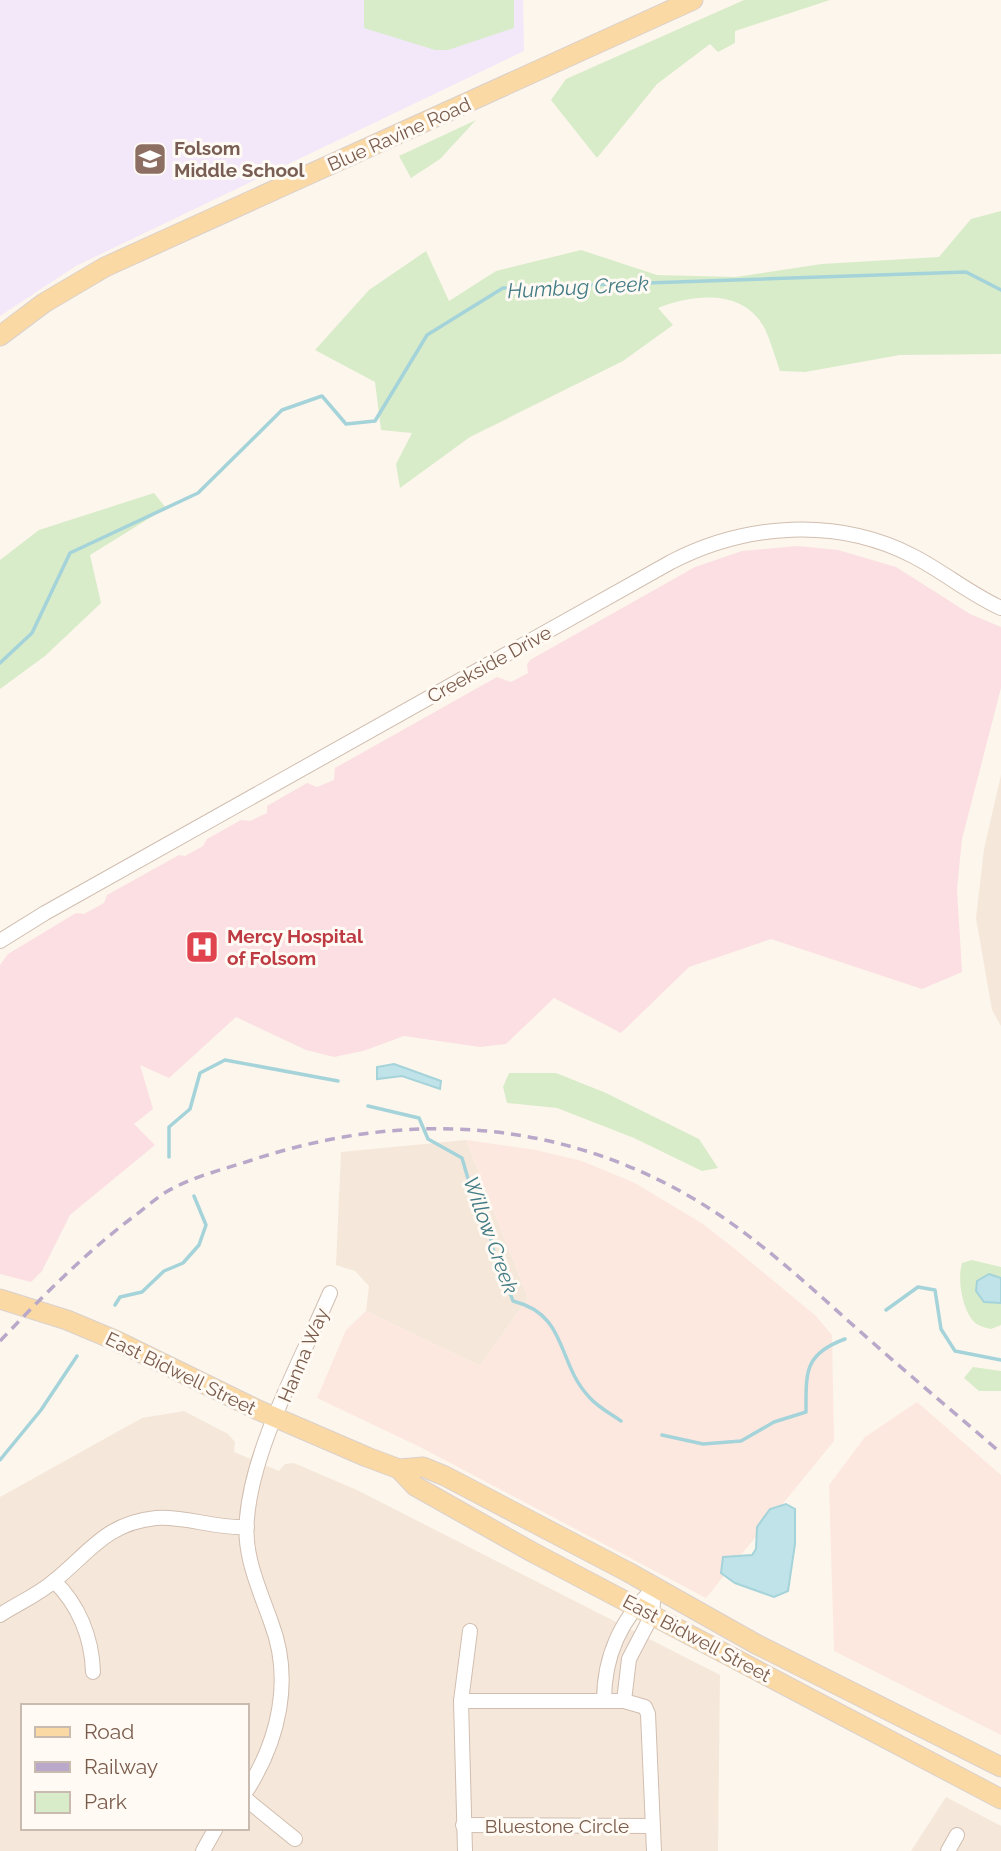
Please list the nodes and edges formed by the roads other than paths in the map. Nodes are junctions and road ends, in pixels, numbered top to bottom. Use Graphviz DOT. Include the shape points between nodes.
graph roads {
  1 [pos="693,0"];
  2 [pos="0,336"];
  3 [pos="1001,608"];
  4 [pos="0,942"];
  5 [pos="330,1293"];
  6 [pos="0,1298"];
  7 [pos="276,1417"];
  8 [pos="399,1469"];
  9 [pos="247,1527"];
  10 [pos="54,1581"];
  11 [pos="654,1588"];
  12 [pos="643,1610"];
  13 [pos="0,1615"];
  14 [pos="470,1631"];
  15 [pos="751,1667"];
  16 [pos="93,1672"];
  17 [pos="461,1701"];
  18 [pos="604,1701"];
  19 [pos="624,1701"];
  20 [pos="913,1722"];
  21 [pos="1001,1767"];
  22 [pos="248,1788"];
  23 [pos="996,1796"];
  24 [pos="248,1801"];
  25 [pos="463,1825"];
  26 [pos="651,1826"];
  27 [pos="215,1830"];
  28 [pos="957,1835"];
  29 [pos="295,1839"];
  30 [pos="203,1851"];
  31 [pos="465,1851"];
  32 [pos="654,1851"];
  33 [pos="948,1851"];
  1 -- 2 [label="main road, Blue Ravine Road" via="105,267"];
  3 -- 4 [label="street, Creekside Drive" via="914,556 856,536 793,529 717,543 671,562"];
  5 -- 7 [label="street, Hanna Way"];
  6 -- 7 [label="main road, East Bidwell Street" via="67,1320"];
  7 -- 8 [label="main road, East Bidwell Street"];
  7 -- 9 [label="street, Hanna Way" via="257,1464"];
  8 -- 11 [label="main road, East Bidwell Street" via="423,1466 445,1476"];
  8 -- 12 [label="main road, East Bidwell Street" via="415,1486"];
  9 -- 10 [label="street" via="174,1518 134,1523 97,1540"];
  9 -- 22 [label="street, Hanna Way" via="250,1563 278,1643 282,1690 270,1746"];
  10 -- 13 [label="street"];
  10 -- 16 [label="street" via="84,1625"];
  11 -- 12 [label="street"];
  11 -- 20 [label="main road, East Bidwell Street"];
  12 -- 15 [label="main road, East Bidwell Street"];
  12 -- 18 [label="street" via="608,1661"];
  12 -- 19 [label="street" via="629,1659"];
  14 -- 17 [label="street, Bluestone Circle"];
  15 -- 20 [label="main road" via="823,1689 895,1727"];
  15 -- 23 [label="main road, East Bidwell Street"];
  17 -- 18 [label="street"];
  17 -- 25 [label="street, Bluestone Circle"];
  18 -- 19 [label="street"];
  19 -- 26 [label="street, Bluestone Circle" via="640,1703 649,1714"];
  20 -- 21 [label="main road, East Bidwell Street"];
  20 -- 23 [label="main road" via="921,1740 954,1759"];
  24 -- 29 [label="street"];
  25 -- 26 [label="street, Bluestone Circle"];
  25 -- 31 [label="street, Bluestone Circle"];
  26 -- 32 [label="street, Bluestone Circle"];
  27 -- 30 [label="street"];
  28 -- 33 [label="street"];
}
